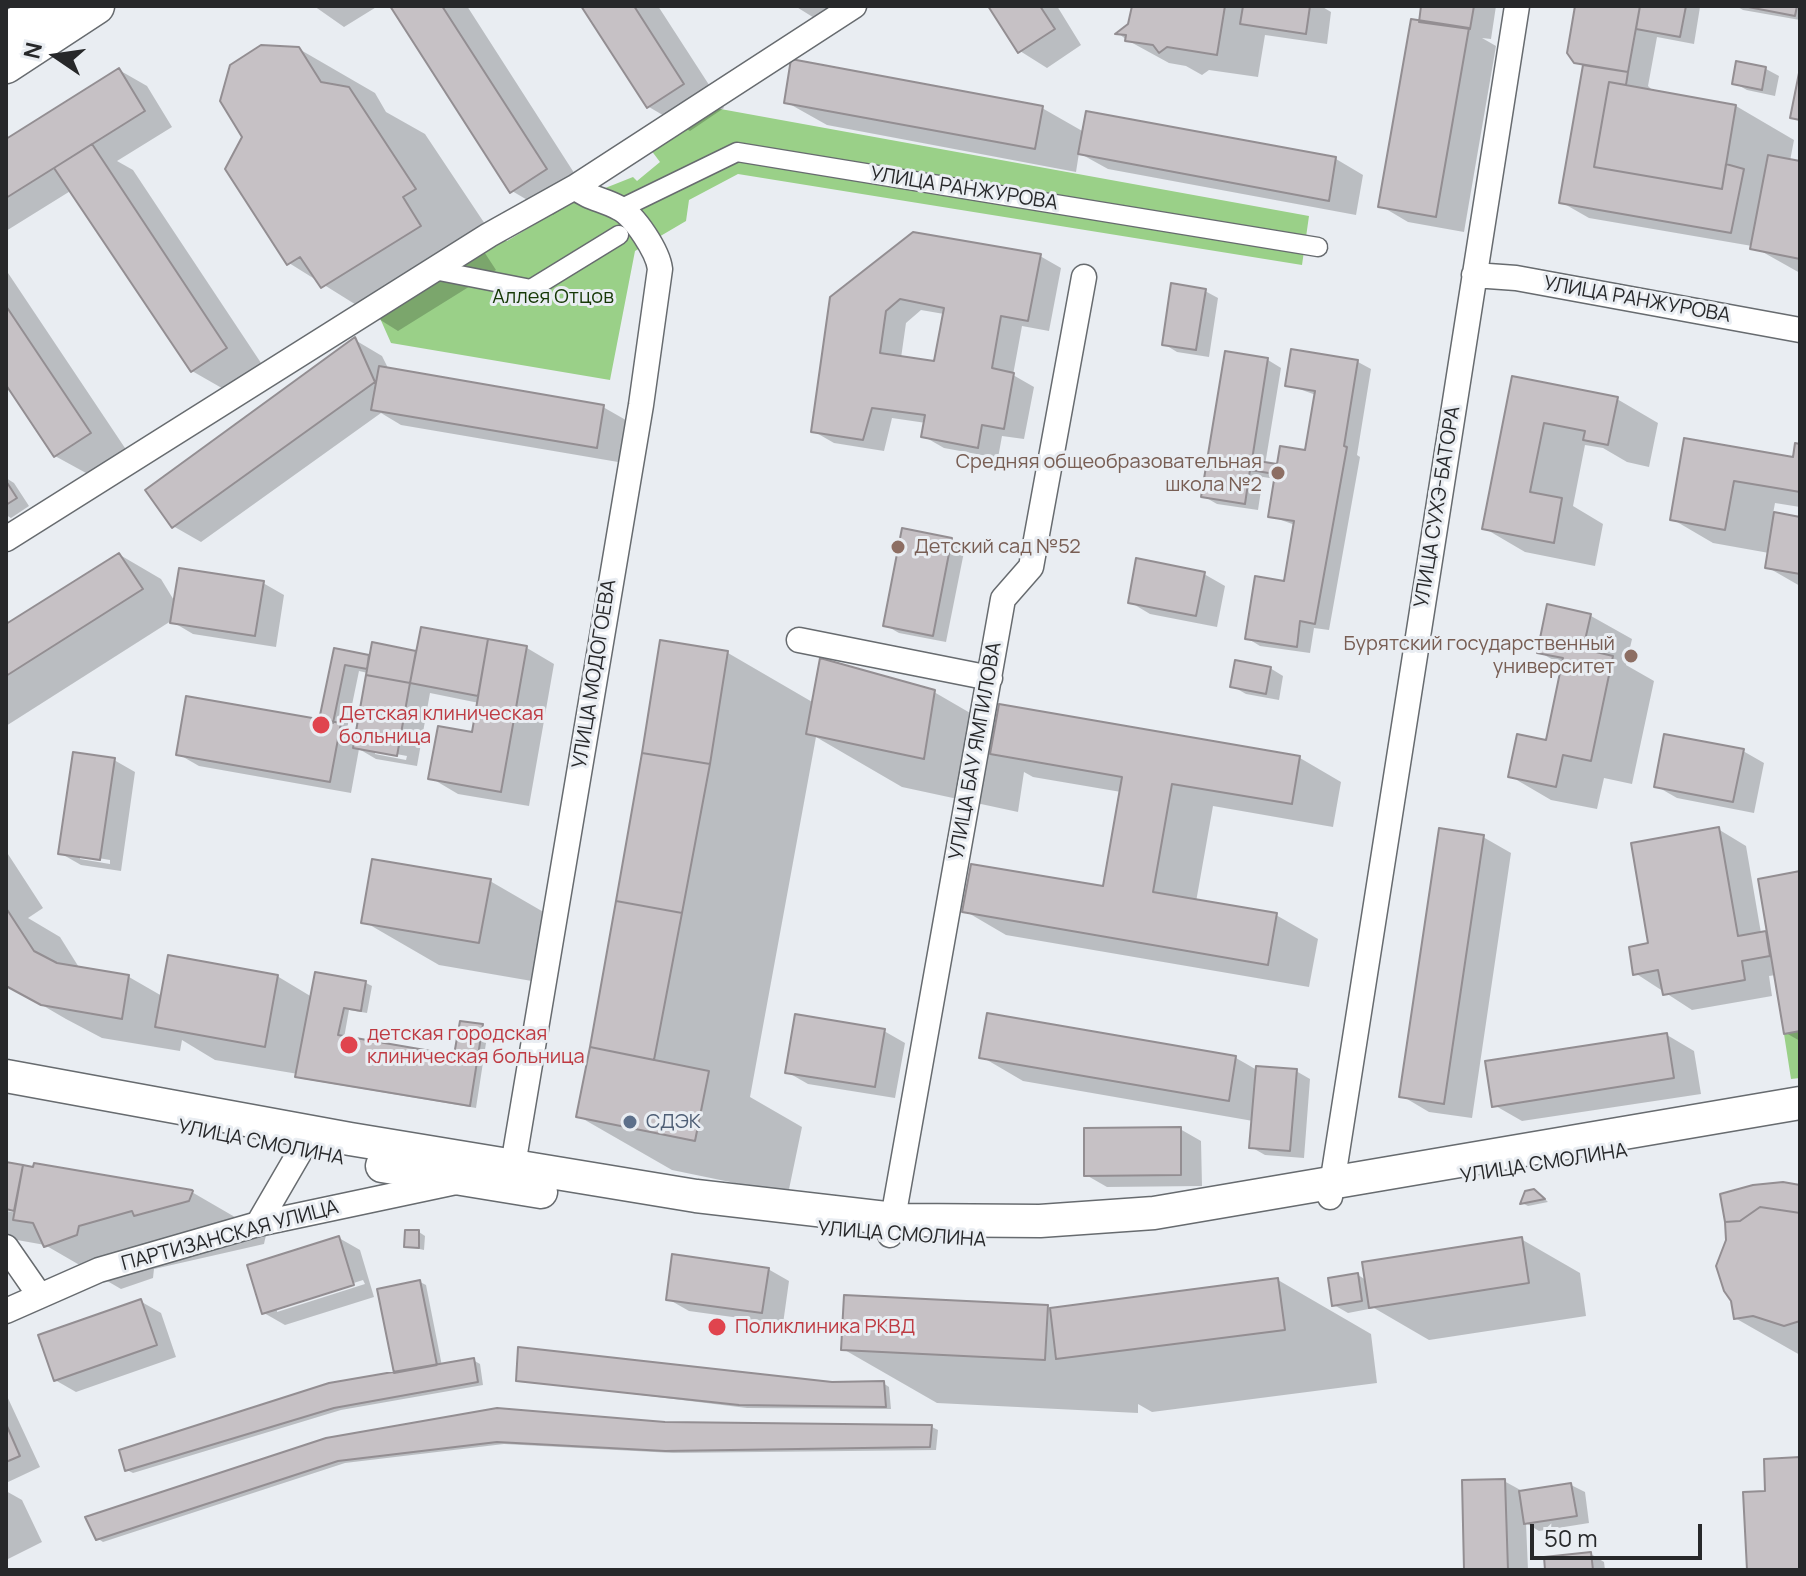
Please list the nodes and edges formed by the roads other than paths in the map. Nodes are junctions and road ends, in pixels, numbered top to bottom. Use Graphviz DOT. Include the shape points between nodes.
graph roads {
  1 [pos="47,6"];
  2 [pos="96,6"];
  3 [pos="854,6"];
  4 [pos="1517,6"];
  5 [pos="6,32"];
  6 [pos="6,65"];
  7 [pos="581,192"];
  8 [pos="622,208"];
  9 [pos="619,235"];
  10 [pos="1318,247"];
  11 [pos="434,270"];
  12 [pos="1474,275"];
  13 [pos="1084,277"];
  14 [pos="1800,330"];
  15 [pos="6,539"];
  16 [pos="799,640"];
  17 [pos="990,678"];
  18 [pos="7,1089"];
  19 [pos="1800,1103"];
  20 [pos="1800,1123"];
  21 [pos="301,1150"];
  22 [pos="511,1177"];
  23 [pos="461,1181"];
  24 [pos="1331,1189"];
  25 [pos="258,1224"];
  26 [pos="892,1227"];
  27 [pos="6,1247"];
  28 [pos="40,1296"];
  29 [pos="6,1311"];
  1 -- 5 [label="main road"];
  2 -- 6 [label="main road"];
  3 -- 7 [label="street"];
  4 -- 12 [label="street, УЛИЦА СУХЭ-БАТОРА"];
  7 -- 8 [label="street"];
  7 -- 11 [label="street"];
  8 -- 10 [label="street, УЛИЦА РАНЖУРОВА" via="737,152"];
  8 -- 22 [label="street, УЛИЦА МОДОГОЕВА" via="658,253 660,269"];
  9 -- 11 [label="street" via="531,289"];
  11 -- 15 [label="street"];
  12 -- 14 [label="street, УЛИЦА РАНЖУРОВА" via="1516,278"];
  12 -- 24 [label="street, УЛИЦА СУХЭ-БАТОРА"];
  13 -- 17 [label="street, УЛИЦА БАУ ЯМПИЛОВА" via="1031,567 1003,599"];
  16 -- 17 [label="street"];
  17 -- 26 [label="street, УЛИЦА БАУ ЯМПИЛОВА"];
  18 -- 21 [label="main road, УЛИЦА СМОЛИНА"];
  18 -- 22 [label="main road"];
  19 -- 24 [label="main road"];
  20 -- 24 [label="main road, УЛИЦА СМОЛИНА"];
  21 -- 23 [label="main road, УЛИЦА СМОЛИНА"];
  21 -- 25 [label="street"];
  22 -- 23 [label="main road, УЛИЦА СМОЛИНА"];
  22 -- 26 [label="main road, УЛИЦА СМОЛИНА" via="787,1226"];
  23 -- 25 [label="street, ПАРТИЗАНСКАЯ УЛИЦА"];
  24 -- 26 [label="main road, УЛИЦА СМОЛИНА" via="1179,1227 1034,1244"];
  25 -- 28 [label="street, ПАРТИЗАНСКАЯ УЛИЦА" via="99,1270"];
  27 -- 28 [label="street"];
  28 -- 29 [label="street, ПАРТИЗАНСКАЯ УЛИЦА"];
}
